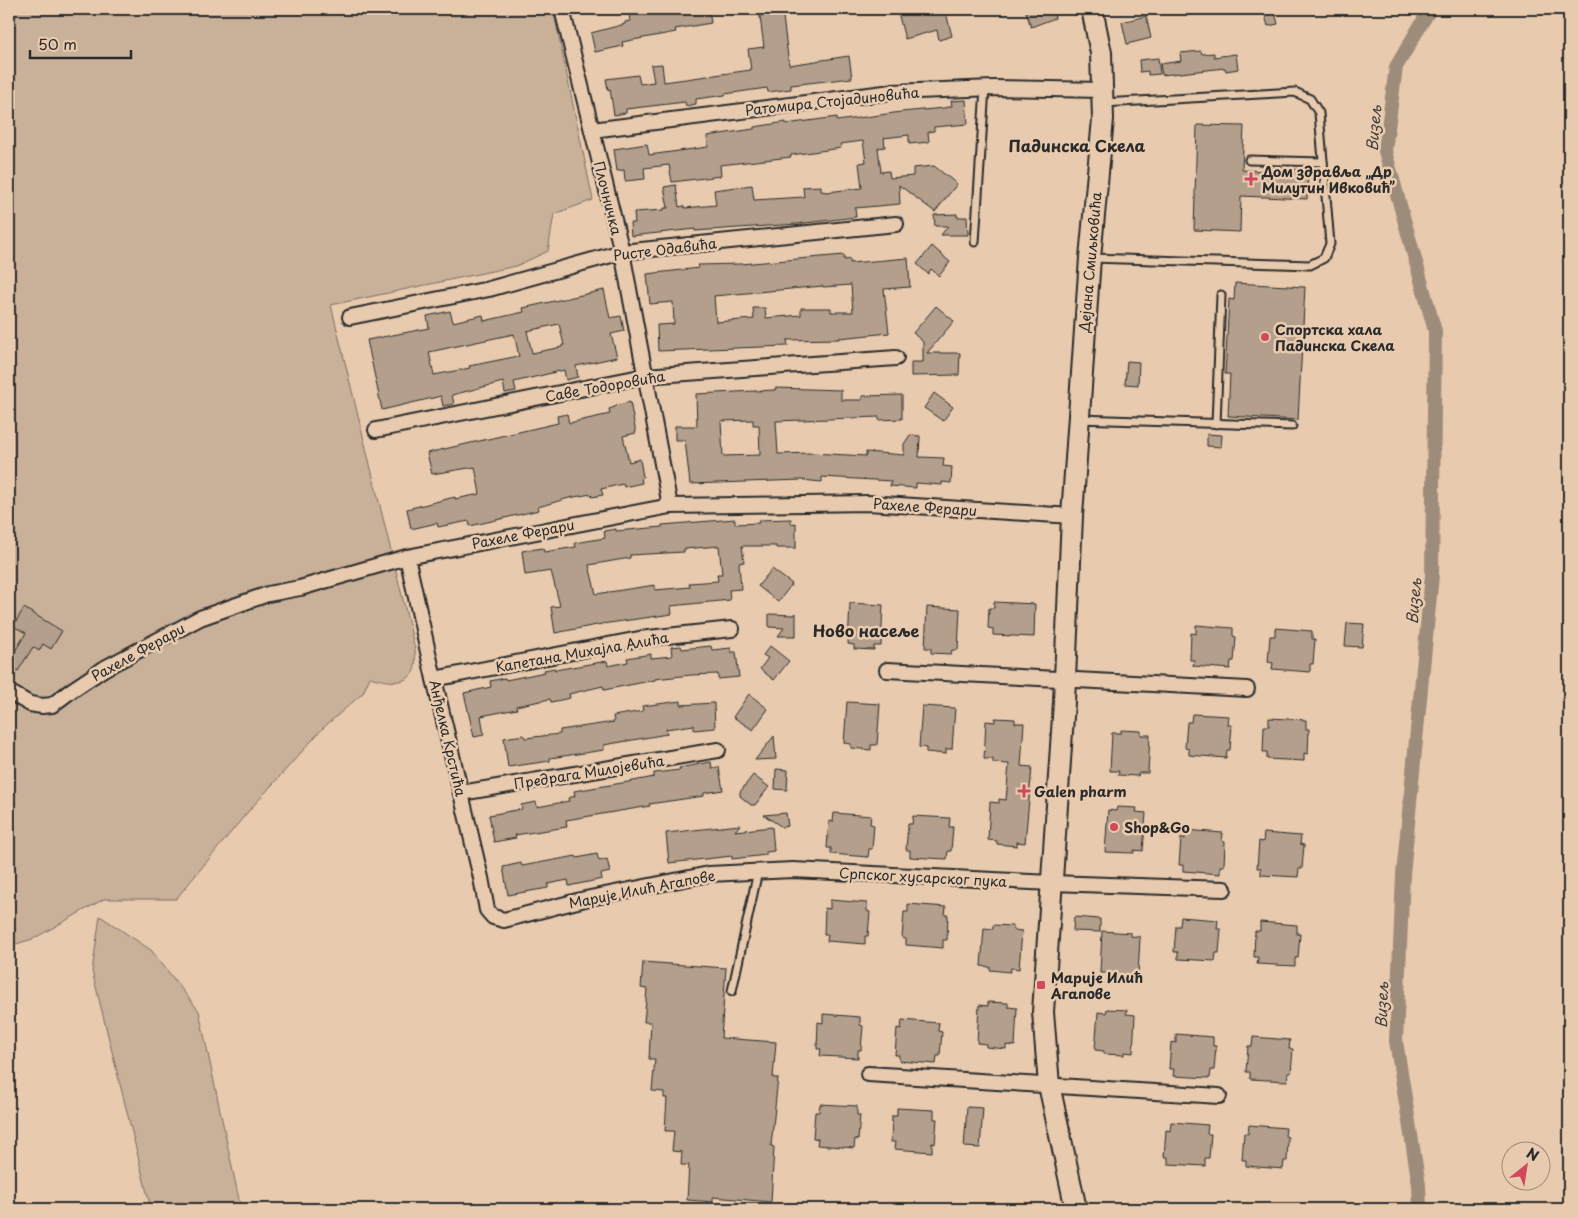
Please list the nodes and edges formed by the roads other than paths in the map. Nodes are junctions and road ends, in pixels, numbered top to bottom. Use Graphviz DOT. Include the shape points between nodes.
graph roads {
  1 [pos="562,9"];
  2 [pos="1092,9"];
  3 [pos="985,88"];
  4 [pos="1103,96"];
  5 [pos="592,130"];
  6 [pos="1249,160"];
  7 [pos="1323,162"];
  8 [pos="896,224"];
  9 [pos="975,242"];
  10 [pos="622,252"];
  11 [pos="1090,258"];
  12 [pos="1221,295"];
  13 [pos="350,317"];
  14 [pos="896,358"];
  15 [pos="645,376"];
  16 [pos="1079,419"];
  17 [pos="1216,424"];
  18 [pos="1292,426"];
  19 [pos="376,430"];
  20 [pos="670,506"];
  21 [pos="1072,516"];
  22 [pos="407,556"];
  23 [pos="732,630"];
  24 [pos="887,670"];
  25 [pos="434,678"];
  26 [pos="1065,680"];
  27 [pos="1247,689"];
  28 [pos="9,692"];
  29 [pos="718,750"];
  30 [pos="460,793"];
  31 [pos="793,870"];
  32 [pos="758,871"];
  33 [pos="1052,883"];
  34 [pos="1224,889"];
  35 [pos="493,917"];
  36 [pos="732,991"];
  37 [pos="868,1074"];
  38 [pos="1048,1085"];
  39 [pos="1219,1096"];
  40 [pos="1076,1209"];
  1 -- 5 [label="street, Плочничка"];
  2 -- 4 [label="street, Дејана Смиљковића" via="1101,53"];
  3 -- 4 [label="street, Ратомира Стојадиновића"];
  3 -- 5 [label="street, Ратомира Стојадиновића" via="892,92"];
  3 -- 9 [label="lane"];
  4 -- 7 [label="lane" via="1295,92 1310,99 1319,113"];
  4 -- 11 [label="street, Дејана Смиљковића"];
  5 -- 10 [label="street, Плочничка"];
  6 -- 7 [label="lane"];
  7 -- 11 [label="lane" via="1330,244 1324,258 1310,265"];
  8 -- 10 [label="street, Ристе Одавића"];
  10 -- 13 [label="street, Ристе Одавића" via="489,289"];
  10 -- 15 [label="street, Плочничка"];
  11 -- 16 [label="street, Дејана Смиљковића"];
  12 -- 17 [label="lane"];
  14 -- 15 [label="street, Саве Тодоровића"];
  15 -- 19 [label="street, Саве Тодоровића"];
  15 -- 20 [label="street, Плочничка"];
  16 -- 17 [label="lane"];
  16 -- 21 [label="street, Дејана Смиљковића"];
  17 -- 18 [label="lane"];
  20 -- 21 [label="street, Рахеле Ферари" via="868,503"];
  20 -- 22 [label="street, Рахеле Ферари"];
  21 -- 26 [label="street"];
  22 -- 25 [label="street, Анђелка Крстића"];
  22 -- 28 [label="street, Рахеле Ферари" via="300,588 268,594 200,618 105,668 52,705 30,704"];
  23 -- 25 [label="street, Капетана Михајла Алића" via="639,639"];
  24 -- 26 [label="street"];
  25 -- 30 [label="street, Анђелка Крстића"];
  26 -- 27 [label="street"];
  26 -- 33 [label="street"];
  29 -- 30 [label="street, Предрага Милојевића"];
  30 -- 35 [label="street, Анђелка Крстића" via="486,910"];
  31 -- 32 [label="street, Марије Илић Агапове"];
  31 -- 33 [label="street, Српског хусарског пука"];
  32 -- 35 [label="street, Марије Илић Агапове" via="709,874 585,899 504,920"];
  32 -- 36 [label="lane"];
  33 -- 34 [label="street, Српског хусарског пука"];
  33 -- 38 [label="street" via="1043,1012"];
  37 -- 38 [label="street"];
  38 -- 39 [label="street"];
  38 -- 40 [label="street"];
}
